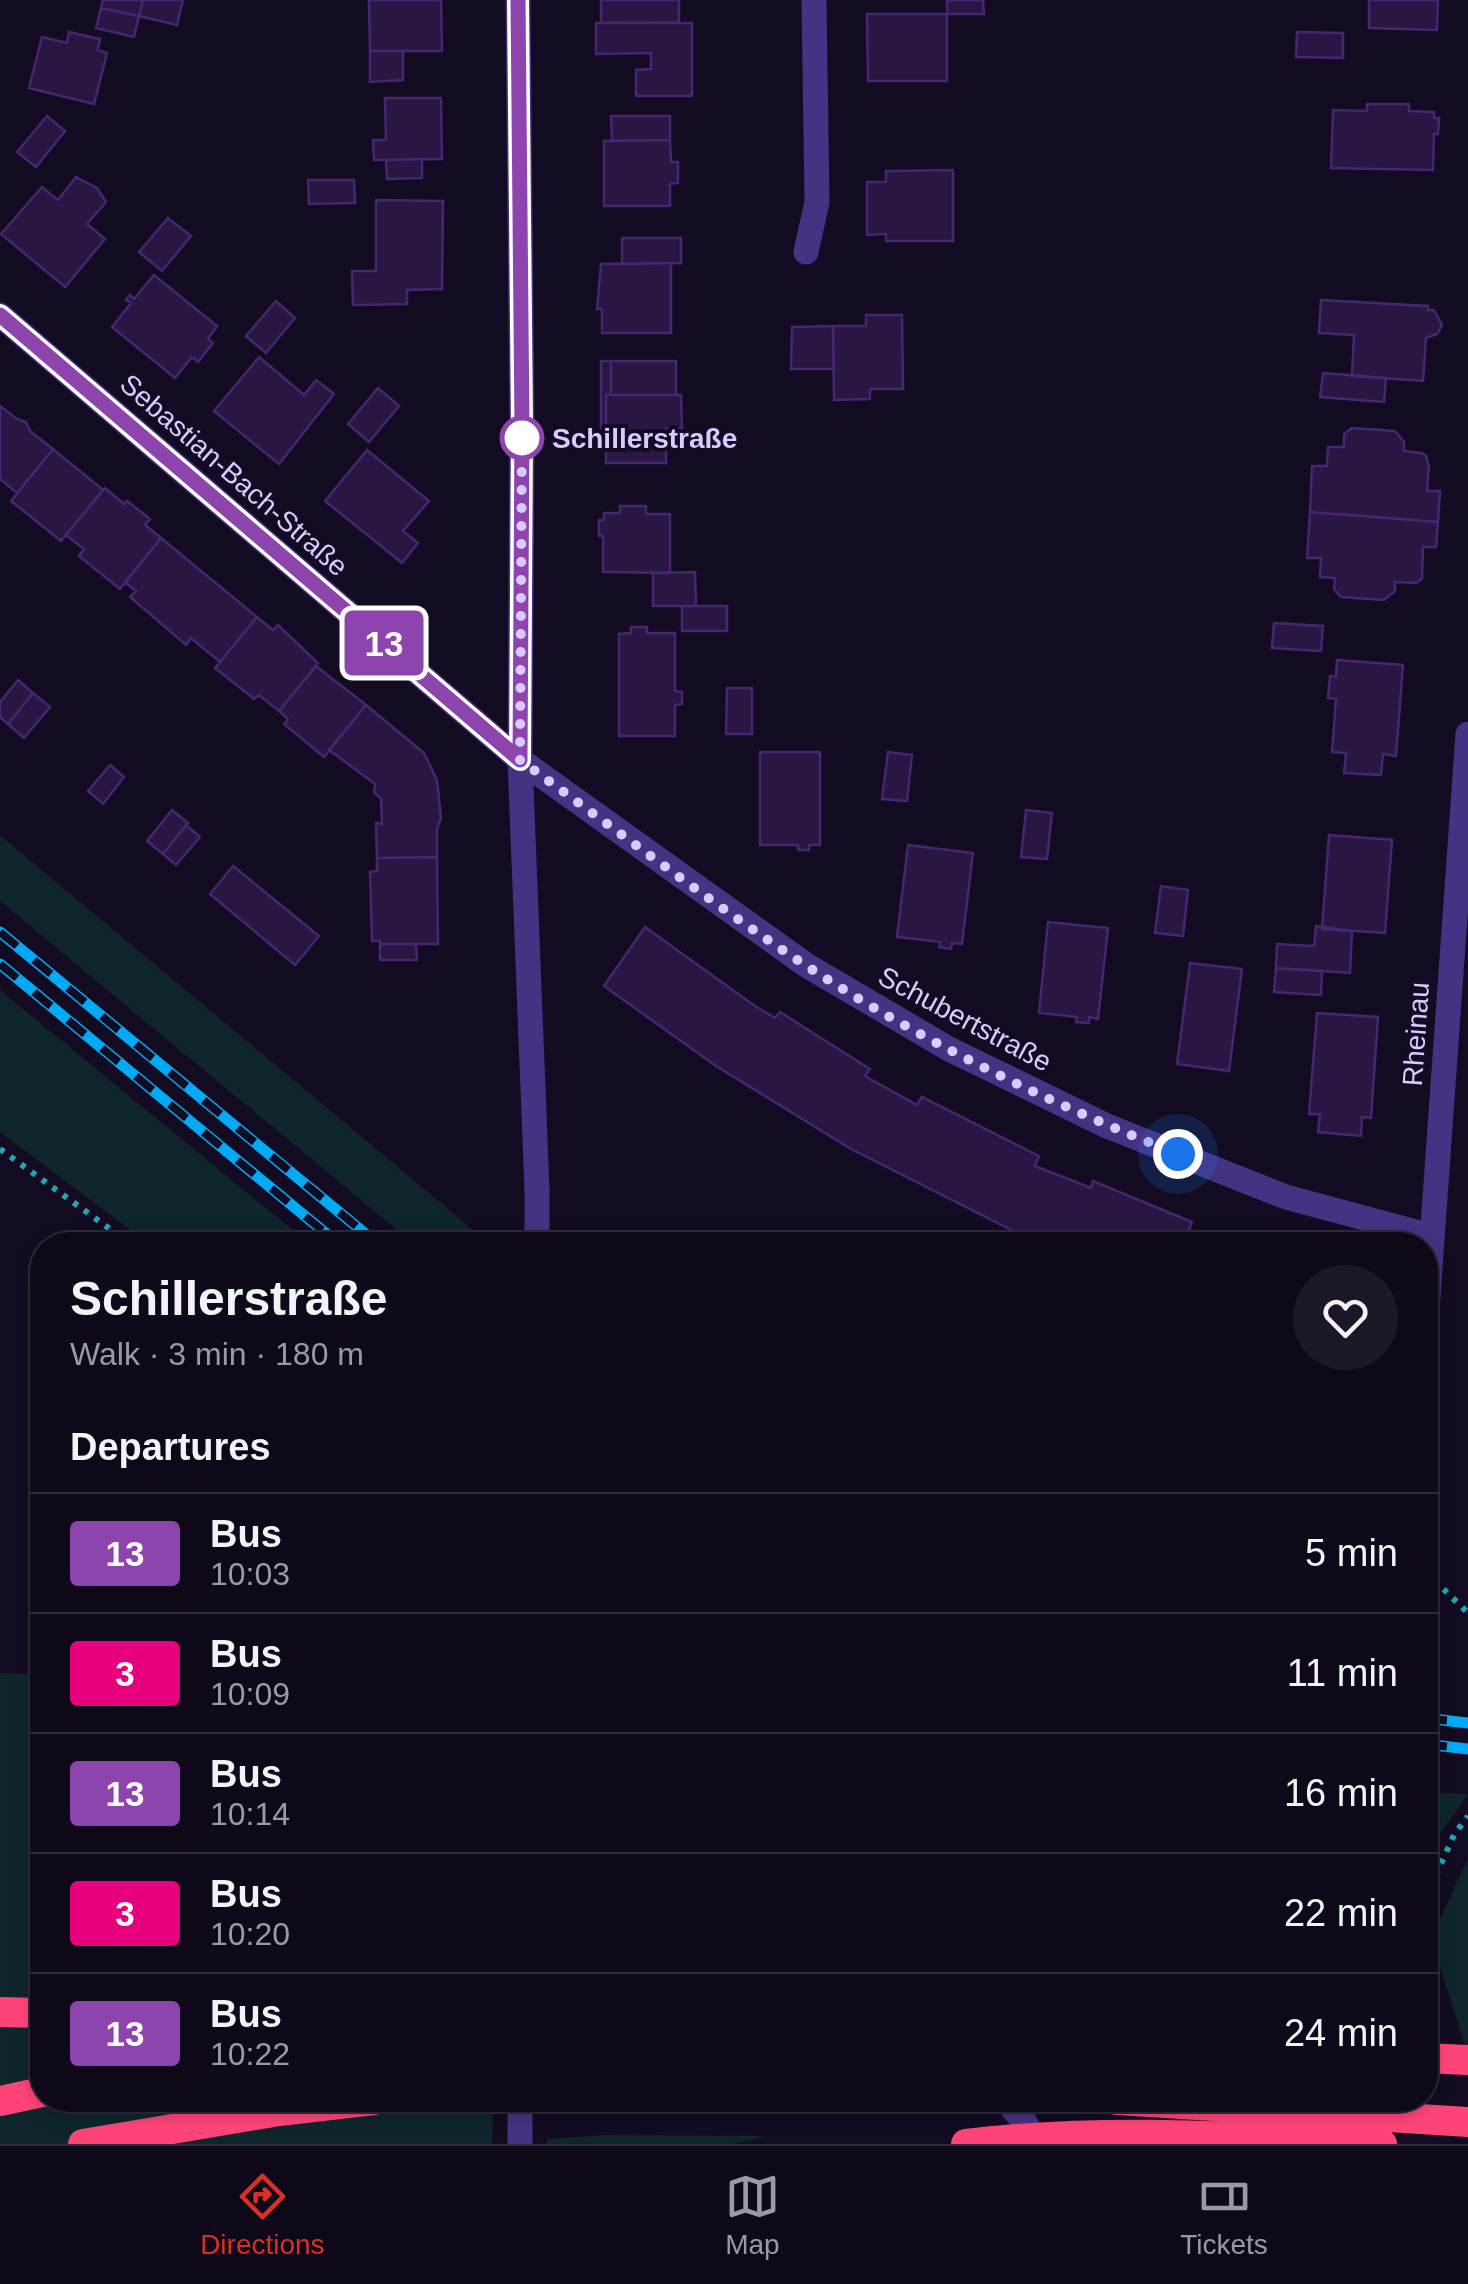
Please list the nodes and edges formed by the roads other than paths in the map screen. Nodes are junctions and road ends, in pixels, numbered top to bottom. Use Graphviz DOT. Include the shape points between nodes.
graph roads {
  1 [pos="518,0"];
  2 [pos="814,0"];
  3 [pos="806,252"];
  4 [pos="0,315"];
  5 [pos="1468,734"];
  6 [pos="520,760"];
  7 [pos="537,1232"];
  8 [pos="1415,1232"];
  9 [pos="1430,1232"];
  10 [pos="0,2012"];
  11 [pos="30,2013"];
  12 [pos="1438,2059"];
  13 [pos="1468,2060"];
  14 [pos="30,2095"];
  15 [pos="0,2101"];
  16 [pos="280,2112"];
  17 [pos="520,2112"];
  18 [pos="1017,2112"];
  19 [pos="1309,2112"];
  20 [pos="1468,2122"];
  21 [pos="83,2144"];
  22 [pos="520,2144"];
  23 [pos="966,2144"];
  24 [pos="1038,2144"];
  25 [pos="1382,2144"];
  1 -- 6 [label="street"];
  2 -- 3 [label="street" via="817,202"];
  4 -- 6 [label="street, Sebastian-Bach-Straße"];
  5 -- 9 [label="street, Rheinau"];
  6 -- 7 [label="street"];
  6 -- 8 [label="street, Schubertstraße" via="806,965 949,1050 1107,1126 1286,1197"];
  10 -- 11 [label="highway"];
  12 -- 13 [label="highway"];
  14 -- 15 [label="highway"];
  16 -- 21 [label="highway"];
  17 -- 22 [label="street"];
  18 -- 24 [label="street"];
  19 -- 20 [label="highway, bridge"];
  23 -- 25 [label="highway, bridge" via="1154,2133"];
}
